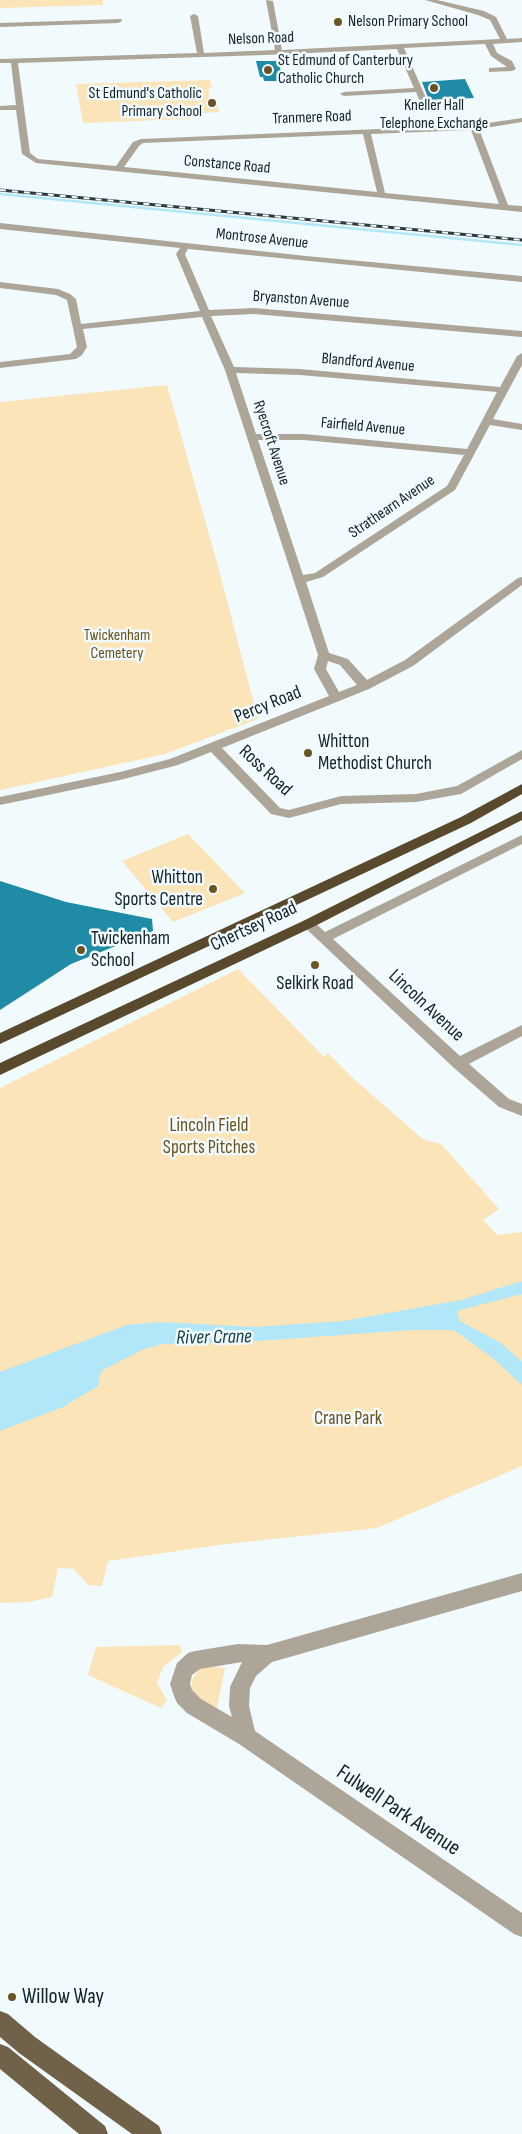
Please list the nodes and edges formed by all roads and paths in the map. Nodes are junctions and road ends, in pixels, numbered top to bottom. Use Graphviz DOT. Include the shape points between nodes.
graph roads {
  1 [pos="429,0"];
  2 [pos="269,1"];
  3 [pos="194,16"];
  4 [pos="118,21"];
  5 [pos="0,25"];
  6 [pos="522,40"];
  7 [pos="504,41"];
  8 [pos="488,42"];
  9 [pos="400,47"];
  10 [pos="279,52"];
  11 [pos="201,55"];
  12 [pos="14,60"];
  13 [pos="0,61"];
  14 [pos="492,70"];
  15 [pos="417,90"];
  16 [pos="344,94"];
  17 [pos="20,107"];
  18 [pos="0,108"];
  19 [pos="426,108"];
  20 [pos="522,120"];
  21 [pos="474,128"];
  22 [pos="366,131"];
  23 [pos="118,170"];
  24 [pos="381,194"];
  25 [pos="504,207"];
  26 [pos="522,209"];
  27 [pos="0,226"];
  28 [pos="186,246"];
  29 [pos="522,279"];
  30 [pos="0,285"];
  31 [pos="206,312"];
  32 [pos="78,327"];
  33 [pos="522,334"];
  34 [pos="522,356"];
  35 [pos="0,365"];
  36 [pos="230,370"];
  37 [pos="503,390"];
  38 [pos="486,421"];
  39 [pos="522,427"];
  40 [pos="253,437"];
  41 [pos="470,452"];
  42 [pos="299,580"];
  43 [pos="522,580"];
  44 [pos="324,655"];
  45 [pos="365,686"];
  46 [pos="336,698"];
  47 [pos="214,747"];
  48 [pos="522,754"];
  49 [pos="522,788"];
  50 [pos="0,802"];
  51 [pos="522,815"];
  52 [pos="522,839"];
  53 [pos="308,924"];
  54 [pos="324,938"];
  55 [pos="522,1030"];
  56 [pos="0,1039"];
  57 [pos="458,1063"];
  58 [pos="0,1069"];
  59 [pos="522,1110"];
  60 [pos="522,1582"];
  61 [pos="267,1654"];
  62 [pos="246,1737"];
  63 [pos="522,1926"];
  64 [pos="0,2022"];
  65 [pos="0,2055"];
  66 [pos="97,2134"];
  67 [pos="151,2134"];
  1 -- 7 [label="street" via="493,19"];
  2 -- 10 [label="street"];
  3 -- 11 [label="street"];
  4 -- 5 [label="street"];
  6 -- 7 [label="street, Nelson Road"];
  7 -- 8 [label="street, Nelson Road"];
  8 -- 9 [label="street, Nelson Road"];
  8 -- 14 [label="street" via="494,54 509,63 512,69"];
  9 -- 10 [label="street, Nelson Road"];
  9 -- 15 [label="street" via="414,75"];
  10 -- 11 [label="street, Nelson Road"];
  11 -- 12 [label="street, Nelson Road"];
  12 -- 13 [label="street, Nelson Road"];
  12 -- 17 [label="street, Constance Road"];
  15 -- 16 [label="street"];
  15 -- 19 [label="street"];
  17 -- 18 [label="street"];
  17 -- 23 [label="street, Constance Road" via="26,154 36,161"];
  20 -- 21 [label="street, Tranmere Road"];
  21 -- 22 [label="street, Tranmere Road"];
  21 -- 25 [label="street"];
  22 -- 23 [label="street, Tranmere Road" via="141,141"];
  22 -- 24 [label="street"];
  23 -- 24 [label="street, Constance Road"];
  24 -- 25 [label="street, Constance Road"];
  25 -- 26 [label="street, Constance Road"];
  27 -- 28 [label="street, Montrose Avenue"];
  28 -- 29 [label="street, Montrose Avenue"];
  28 -- 31 [label="street, Ryecroft Avenue" via="180,254"];
  30 -- 32 [label="street" via="67,296 71,299"];
  31 -- 32 [label="street, Bryanston Avenue"];
  31 -- 33 [label="street, Bryanston Avenue" via="254,311"];
  31 -- 36 [label="street, Ryecroft Avenue"];
  32 -- 35 [label="street" via="82,347 73,357"];
  34 -- 37 [label="street, Strathearn Avenue"];
  36 -- 37 [label="street, Blandford Avenue" via="300,372"];
  36 -- 40 [label="street, Ryecroft Avenue"];
  37 -- 38 [label="street, Strathearn Avenue"];
  38 -- 39 [label="street"];
  38 -- 41 [label="street, Strathearn Avenue"];
  40 -- 41 [label="street, Fairfield Avenue" via="304,437"];
  40 -- 42 [label="street, Ryecroft Avenue"];
  41 -- 42 [label="street, Strathearn Avenue" via="451,488 319,575"];
  42 -- 44 [label="street, Ryecroft Avenue"];
  43 -- 45 [label="street, Percy Road" via="408,663"];
  44 -- 45 [label="street" via="344,662"];
  44 -- 46 [label="street, Ryecroft Avenue" via="320,669"];
  45 -- 46 [label="street, Percy Road"];
  46 -- 47 [label="street, Percy Road"];
  47 -- 48 [label="street, Ross Road" via="276,811 289,814 342,800 416,798 461,790"];
  47 -- 50 [label="street, Percy Road" via="143,770"];
  49 -- 56 [label="highway, Chertsey Road" via="466,820"];
  51 -- 53 [label="highway, Chertsey Road"];
  52 -- 54 [label="street"];
  53 -- 54 [label="street, Lincoln Avenue"];
  53 -- 58 [label="highway, Chertsey Road"];
  54 -- 57 [label="street, Lincoln Avenue"];
  55 -- 57 [label="street"];
  57 -- 59 [label="street, Lincoln Avenue" via="504,1103"];
  60 -- 61 [label="street, Fulwell Park Avenue"];
  61 -- 62 [label="street, Fulwell Park Avenue" via="249,1669 240,1687 239,1706"];
  61 -- 62 [label="street, Fulwell Park Avenue" via="238,1653 195,1660 184,1670 180,1684 184,1696 194,1706"];
  62 -- 63 [label="street, Fulwell Park Avenue"];
  64 -- 67 [label="main road"];
  65 -- 66 [label="main road"];
}
